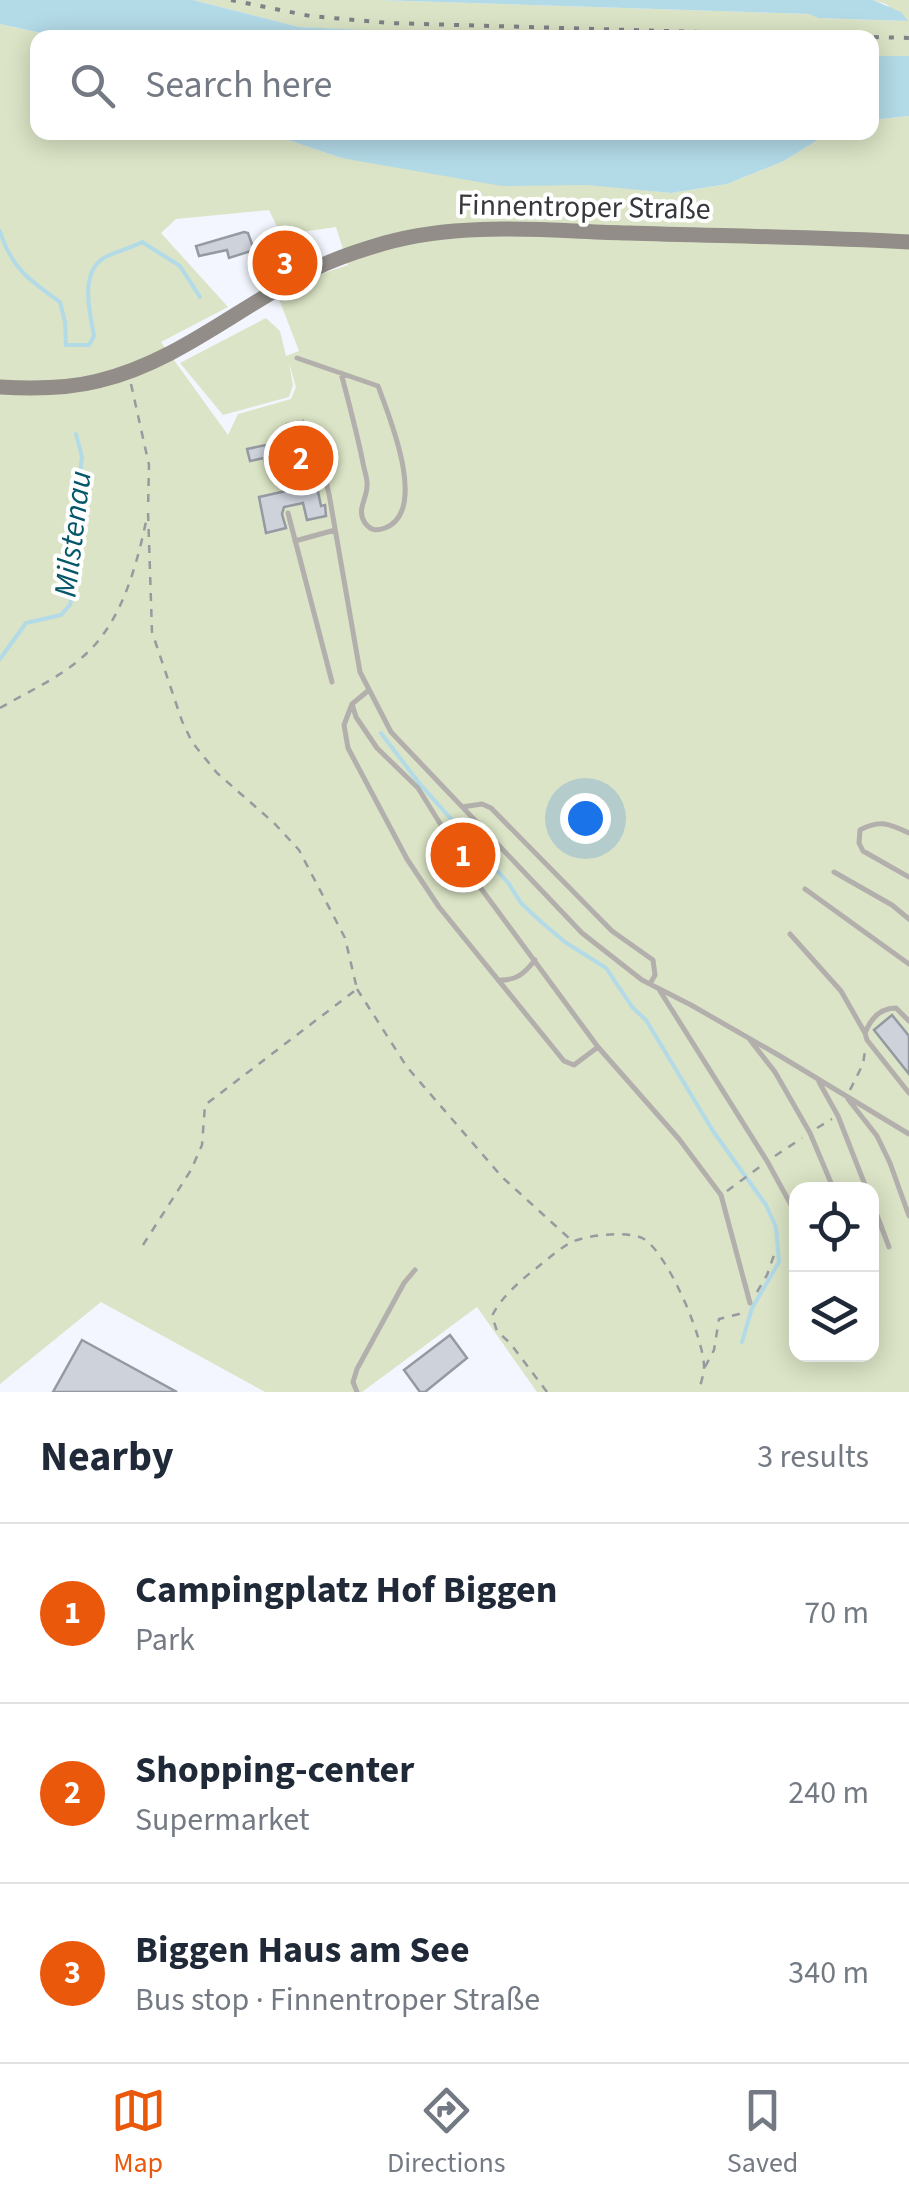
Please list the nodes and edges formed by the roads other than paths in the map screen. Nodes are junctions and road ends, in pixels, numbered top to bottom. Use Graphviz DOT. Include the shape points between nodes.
graph roads {
  1 [pos="909,242"];
  2 [pos="297,358"];
  3 [pos="341,374"];
  4 [pos="0,387"];
  5 [pos="314,432"];
  6 [pos="288,513"];
  7 [pos="335,530"];
  8 [pos="295,540"];
  9 [pos="332,682"];
  10 [pos="370,690"];
  11 [pos="352,704"];
  12 [pos="462,807"];
  13 [pos="909,833"];
  14 [pos="834,872"];
  15 [pos="909,877"];
  16 [pos="805,890"];
  17 [pos="909,919"];
  18 [pos="790,934"];
  19 [pos="535,960"];
  20 [pos="909,964"];
  21 [pos="498,980"];
  22 [pos="650,984"];
  23 [pos="658,989"];
  24 [pos="909,1022"];
  25 [pos="866,1036"];
  26 [pos="748,1038"];
  27 [pos="598,1047"];
  28 [pos="818,1079"];
  29 [pos="909,1094"];
  30 [pos="846,1097"];
  31 [pos="909,1134"];
  32 [pos="831,1182"];
  33 [pos="863,1182"];
  34 [pos="789,1201"];
  35 [pos="909,1216"];
  36 [pos="879,1222"];
  37 [pos="888,1247"];
  38 [pos="415,1270"];
  39 [pos="750,1303"];
  40 [pos="357,1392"];
  1 -- 4 [label="main road, Finnentroper Straße" via="568,232 446,232 401,239 312,270 127,372 66,387"];
  2 -- 3 [label="lane"];
  3 -- 3 [label="lane" via="378,386 405,469 402,512 380,530 362,518 368,486"];
  5 -- 7 [label="lane"];
  6 -- 8 [label="lane"];
  7 -- 8 [label="lane"];
  7 -- 10 [label="lane" via="360,672"];
  8 -- 9 [label="lane"];
  10 -- 11 [label="lane"];
  10 -- 12 [label="lane" via="391,732"];
  11 -- 19 [label="lane" via="376,748 418,788"];
  11 -- 21 [label="lane" via="344,725 348,748 407,859"];
  12 -- 22 [label="lane" via="582,933"];
  12 -- 22 [label="lane" via="491,808 612,931 652,960"];
  13 -- 15 [label="lane" via="873,823 860,830 859,842 863,851"];
  14 -- 17 [label="lane"];
  16 -- 20 [label="lane"];
  18 -- 25 [label="lane" via="842,991"];
  19 -- 21 [label="lane" via="512,981"];
  19 -- 27 [label="lane"];
  21 -- 27 [label="lane" via="564,1062 574,1065"];
  22 -- 23 [label="lane"];
  23 -- 26 [label="lane"];
  23 -- 34 [label="lane"];
  24 -- 25 [label="lane" via="896,1008 880,1011"];
  25 -- 29 [label="lane"];
  26 -- 28 [label="lane"];
  26 -- 32 [label="lane" via="776,1072"];
  27 -- 39 [label="lane" via="722,1195"];
  28 -- 30 [label="lane"];
  28 -- 33 [label="lane"];
  30 -- 31 [label="lane"];
  30 -- 35 [label="lane" via="877,1136"];
  36 -- 37 [label="lane"];
  38 -- 40 [label="lane" via="356,1369"];
}
